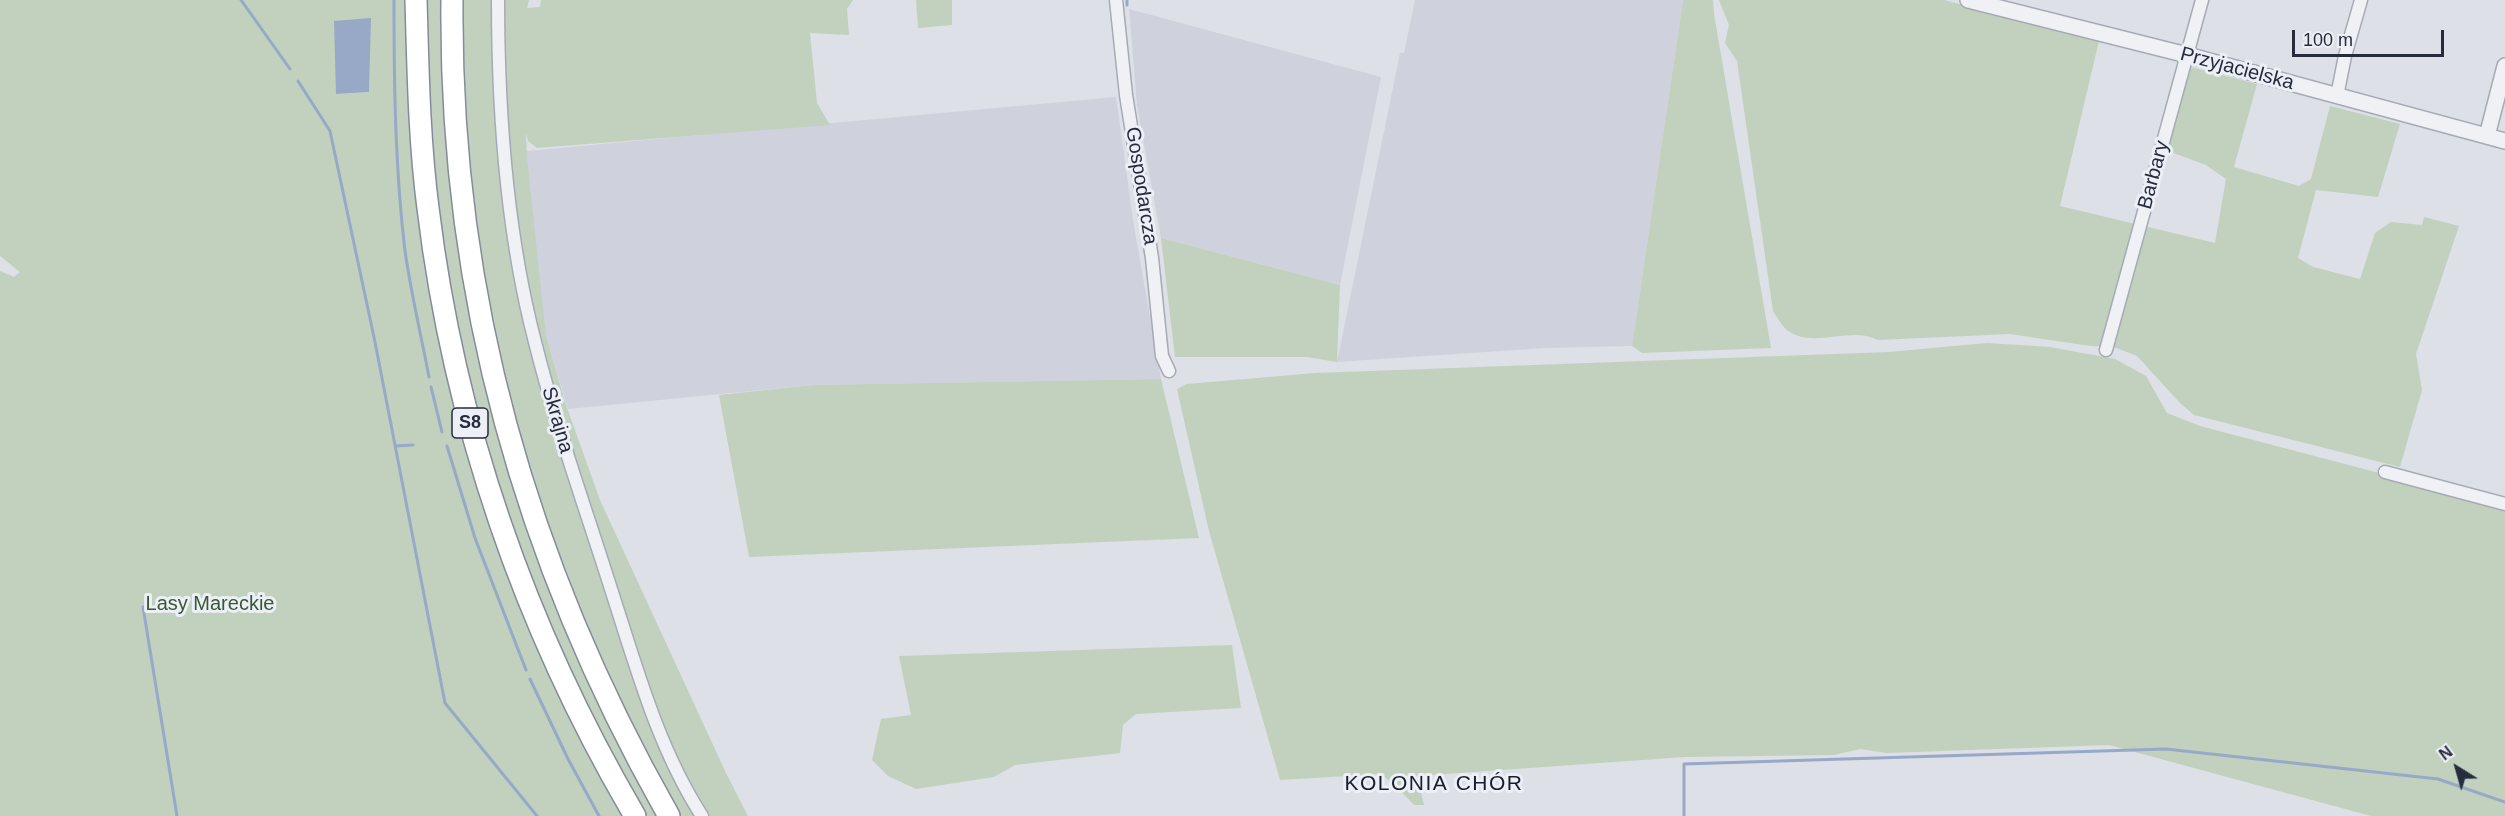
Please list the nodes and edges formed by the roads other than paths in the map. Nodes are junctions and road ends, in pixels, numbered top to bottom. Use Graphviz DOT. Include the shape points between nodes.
graph roads {
  1 [pos="416,0"];
  2 [pos="452,0"];
  3 [pos="1116,0"];
  4 [pos="1968,0"];
  5 [pos="2202,0"];
  6 [pos="2361,0"];
  7 [pos="498,2"];
  8 [pos="2187,56"];
  9 [pos="2505,66"];
  10 [pos="2337,96"];
  11 [pos="2487,136"];
  12 [pos="2505,141"];
  13 [pos="2106,350"];
  14 [pos="1169,371"];
  15 [pos="2385,472"];
  16 [pos="2505,504"];
  17 [pos="665,810"];
  18 [pos="635,816"];
  19 [pos="702,816"];
  1 -- 18 [label="highway, S8" via="428,207 457,376 496,513 533,610 583,721"];
  2 -- 17 [label="highway, S8" via="455,119 464,213 491,369 513,456 579,638 623,734"];
  3 -- 14 [label="street, Gospodarcza" via="1162,356"];
  4 -- 8 [label="street, Przyjacielska"];
  5 -- 8 [label="street, Barbary"];
  6 -- 10 [label="street"];
  7 -- 19 [label="street, Skrajna" via="504,157 535,341 567,454 657,727"];
  8 -- 10 [label="street, Przyjacielska"];
  8 -- 13 [label="street, Barbary"];
  9 -- 11 [label="street"];
  10 -- 11 [label="street, Przyjacielska"];
  11 -- 12 [label="street, Przyjacielska"];
  15 -- 16 [label="street"];
}
